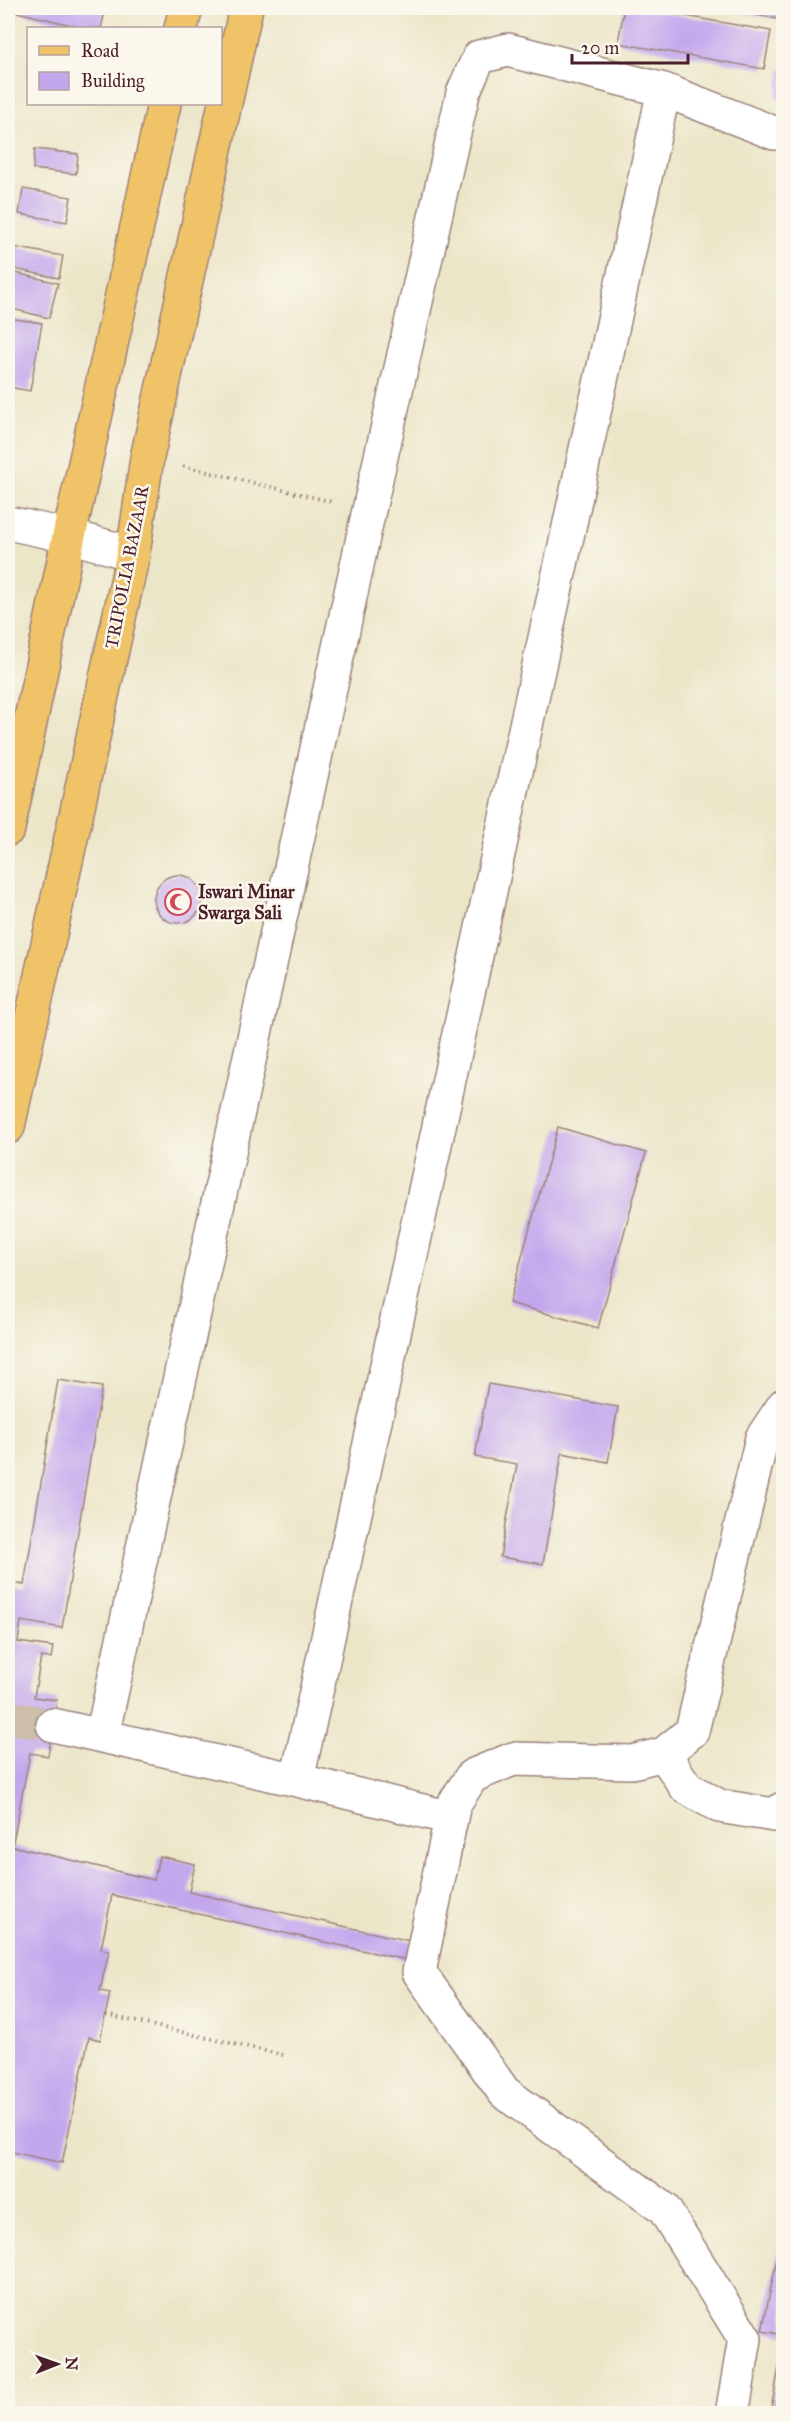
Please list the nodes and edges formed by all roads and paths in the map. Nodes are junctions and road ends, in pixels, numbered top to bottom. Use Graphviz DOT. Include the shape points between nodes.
graph roads {
  1 [pos="186,8"];
  2 [pos="246,8"];
  3 [pos="181,27"];
  4 [pos="664,90"];
  5 [pos="164,105"];
  6 [pos="783,133"];
  7 [pos="147,458"];
  8 [pos="369,510"];
  9 [pos="8,523"];
  10 [pos="69,536"];
  11 [pos="133,554"];
  12 [pos="8,829"];
  13 [pos="8,1127"];
  14 [pos="783,1405"];
  15 [pos="53,1725"];
  16 [pos="102,1736"];
  17 [pos="664,1754"];
  18 [pos="297,1780"];
  19 [pos="783,1808"];
  20 [pos="451,1818"];
  21 [pos="106,2015"];
  22 [pos="284,2055"];
  23 [pos="732,2414"];
  1 -- 3 [label="main road"];
  2 -- 7 [label="main road, TRIPOLIA BAZAAR"];
  4 -- 6 [label="street" via="774,133"];
  4 -- 8 [label="street" via="508,50 479,57 463,93"];
  4 -- 18 [label="street"];
  5 -- 10 [label="main road"];
  7 -- 8 [label="path"];
  7 -- 11 [label="main road, TRIPOLIA BAZAAR"];
  8 -- 16 [label="street"];
  9 -- 10 [label="street"];
  10 -- 11 [label="street"];
  10 -- 12 [label="main road"];
  11 -- 13 [label="main road, TRIPOLIA BAZAAR"];
  14 -- 17 [label="street" via="762,1438 692,1731"];
  15 -- 16 [label="street"];
  16 -- 18 [label="street"];
  17 -- 19 [label="street" via="686,1787 719,1806 774,1815"];
  17 -- 20 [label="street" via="632,1762 513,1759 472,1776 454,1804"];
  18 -- 20 [label="street"];
  20 -- 23 [label="street" via="419,1972 504,2092 664,2209 745,2339"];
  21 -- 22 [label="path"];
}
